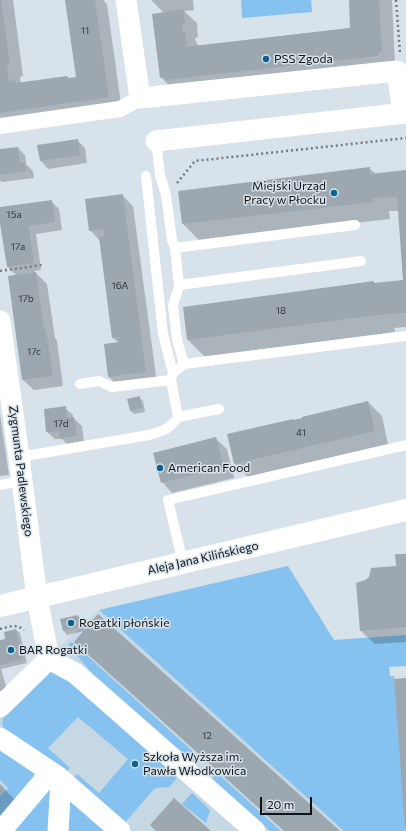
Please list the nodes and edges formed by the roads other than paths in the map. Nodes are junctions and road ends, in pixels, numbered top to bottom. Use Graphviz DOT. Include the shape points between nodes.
graph roads {
  1 [pos="126,0"];
  2 [pos="140,98"];
  3 [pos="405,113"];
  4 [pos="0,126"];
  5 [pos="156,141"];
  6 [pos="146,176"];
  7 [pos="355,225"];
  8 [pos="175,248"];
  9 [pos="361,261"];
  10 [pos="179,285"];
  11 [pos="0,321"];
  12 [pos="406,336"];
  13 [pos="184,364"];
  14 [pos="172,377"];
  15 [pos="80,384"];
  16 [pos="220,409"];
  17 [pos="178,417"];
  18 [pos="406,445"];
  19 [pos="19,457"];
  20 [pos="22,482"];
  21 [pos="0,485"];
  22 [pos="406,510"];
  23 [pos="183,563"];
  24 [pos="37,598"];
  25 [pos="0,606"];
  26 [pos="49,659"];
  27 [pos="0,707"];
  28 [pos="0,738"];
  29 [pos="56,776"];
  30 [pos="1,831"];
  31 [pos="58,831"];
  32 [pos="120,831"];
  33 [pos="255,831"];
  1 -- 2 [label="street"];
  2 -- 3 [label="street" via="397,71"];
  2 -- 4 [label="street" via="120,109"];
  3 -- 5 [label="street"];
  5 -- 8 [label="lane" via="160,175"];
  6 -- 14 [label="lane" via="162,334"];
  7 -- 8 [label="lane"];
  8 -- 10 [label="lane"];
  9 -- 10 [label="lane"];
  10 -- 13 [label="lane" via="174,306 177,340"];
  11 -- 19 [label="street, Zygmunta Padlewskiego"];
  12 -- 13 [label="lane"];
  13 -- 14 [label="lane"];
  14 -- 15 [label="lane" via="112,387 99,381"];
  14 -- 17 [label="lane"];
  16 -- 17 [label="lane"];
  17 -- 19 [label="lane" via="172,426 160,432"];
  18 -- 23 [label="lane" via="168,500"];
  19 -- 20 [label="street, Zygmunta Padlewskiego"];
  20 -- 21 [label="lane"];
  20 -- 24 [label="street, Zygmunta Padlewskiego"];
  22 -- 23 [label="main road, Aleja Jana Kilińskiego"];
  23 -- 24 [label="main road, Aleja Jana Kilińskiego"];
  24 -- 25 [label="main road, Aleja Jana Kilińskiego"];
  24 -- 26 [label="street, Zygmunta Padlewskiego"];
  26 -- 27 [label="street"];
  26 -- 33 [label="street" via="75,673"];
  28 -- 29 [label="street"];
  29 -- 30 [label="street"];
  29 -- 31 [label="street"];
  29 -- 32 [label="street"];
}
